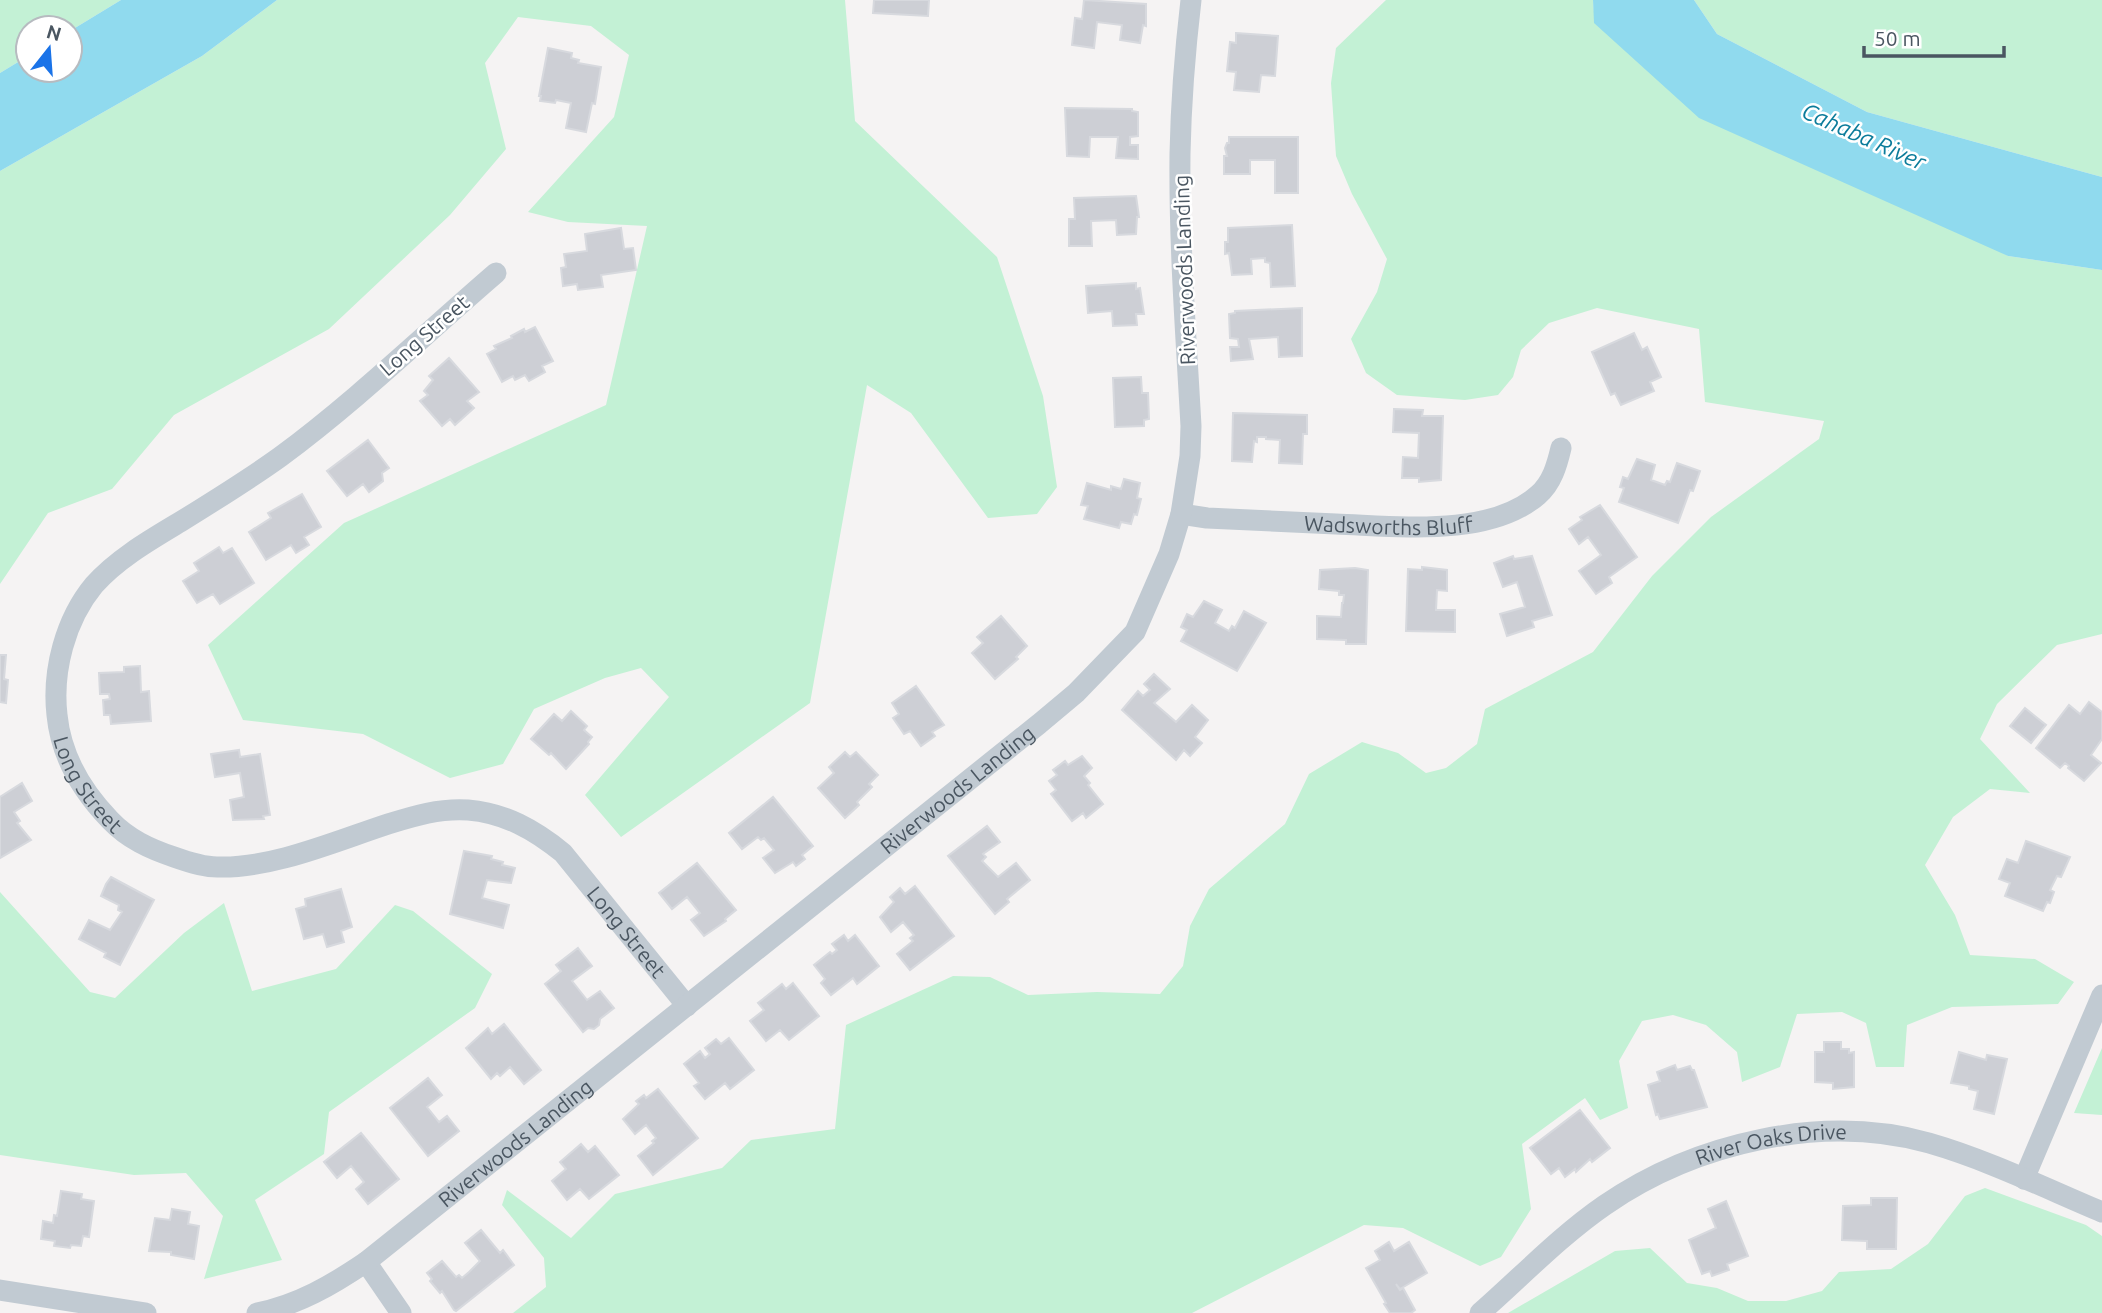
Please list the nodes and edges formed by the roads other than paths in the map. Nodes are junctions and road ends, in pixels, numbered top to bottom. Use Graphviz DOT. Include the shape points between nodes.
graph roads {
  1 [pos="1191,0"];
  2 [pos="496,272"];
  3 [pos="1561,448"];
  4 [pos="1181,514"];
  5 [pos="2102,995"];
  6 [pos="687,1006"];
  7 [pos="2024,1179"];
  8 [pos="2102,1212"];
  9 [pos="366,1262"];
  10 [pos="0,1290"];
  11 [pos="146,1313"];
  12 [pos="257,1313"];
  13 [pos="401,1313"];
  14 [pos="1480,1313"];
  1 -- 4 [label="street, Riverwoods Landing" via="1180,157 1191,426"];
  2 -- 6 [label="street, Long Street" via="325,422 230,492 125,558 93,586 71,625 58,669 55,689 60,735 75,774 118,829 160,853 215,867 263,863 440,811 492,813 517,822 563,853"];
  3 -- 4 [label="street, Wadsworths Bluff" via="1556,467 1539,495 1478,522 1422,527"];
  4 -- 6 [label="street, Riverwoods Landing" via="1135,632 1076,692"];
  5 -- 7 [label="street"];
  6 -- 9 [label="street, Riverwoods Landing"];
  7 -- 8 [label="street, River Oaks Drive"];
  7 -- 14 [label="street, River Oaks Drive" via="1927,1142 1860,1132 1791,1135 1723,1147 1653,1176 1604,1206"];
  9 -- 12 [label="street, Riverwoods Landing" via="310,1296"];
  9 -- 13 [label="street"];
  10 -- 11 [label="street"];
}
